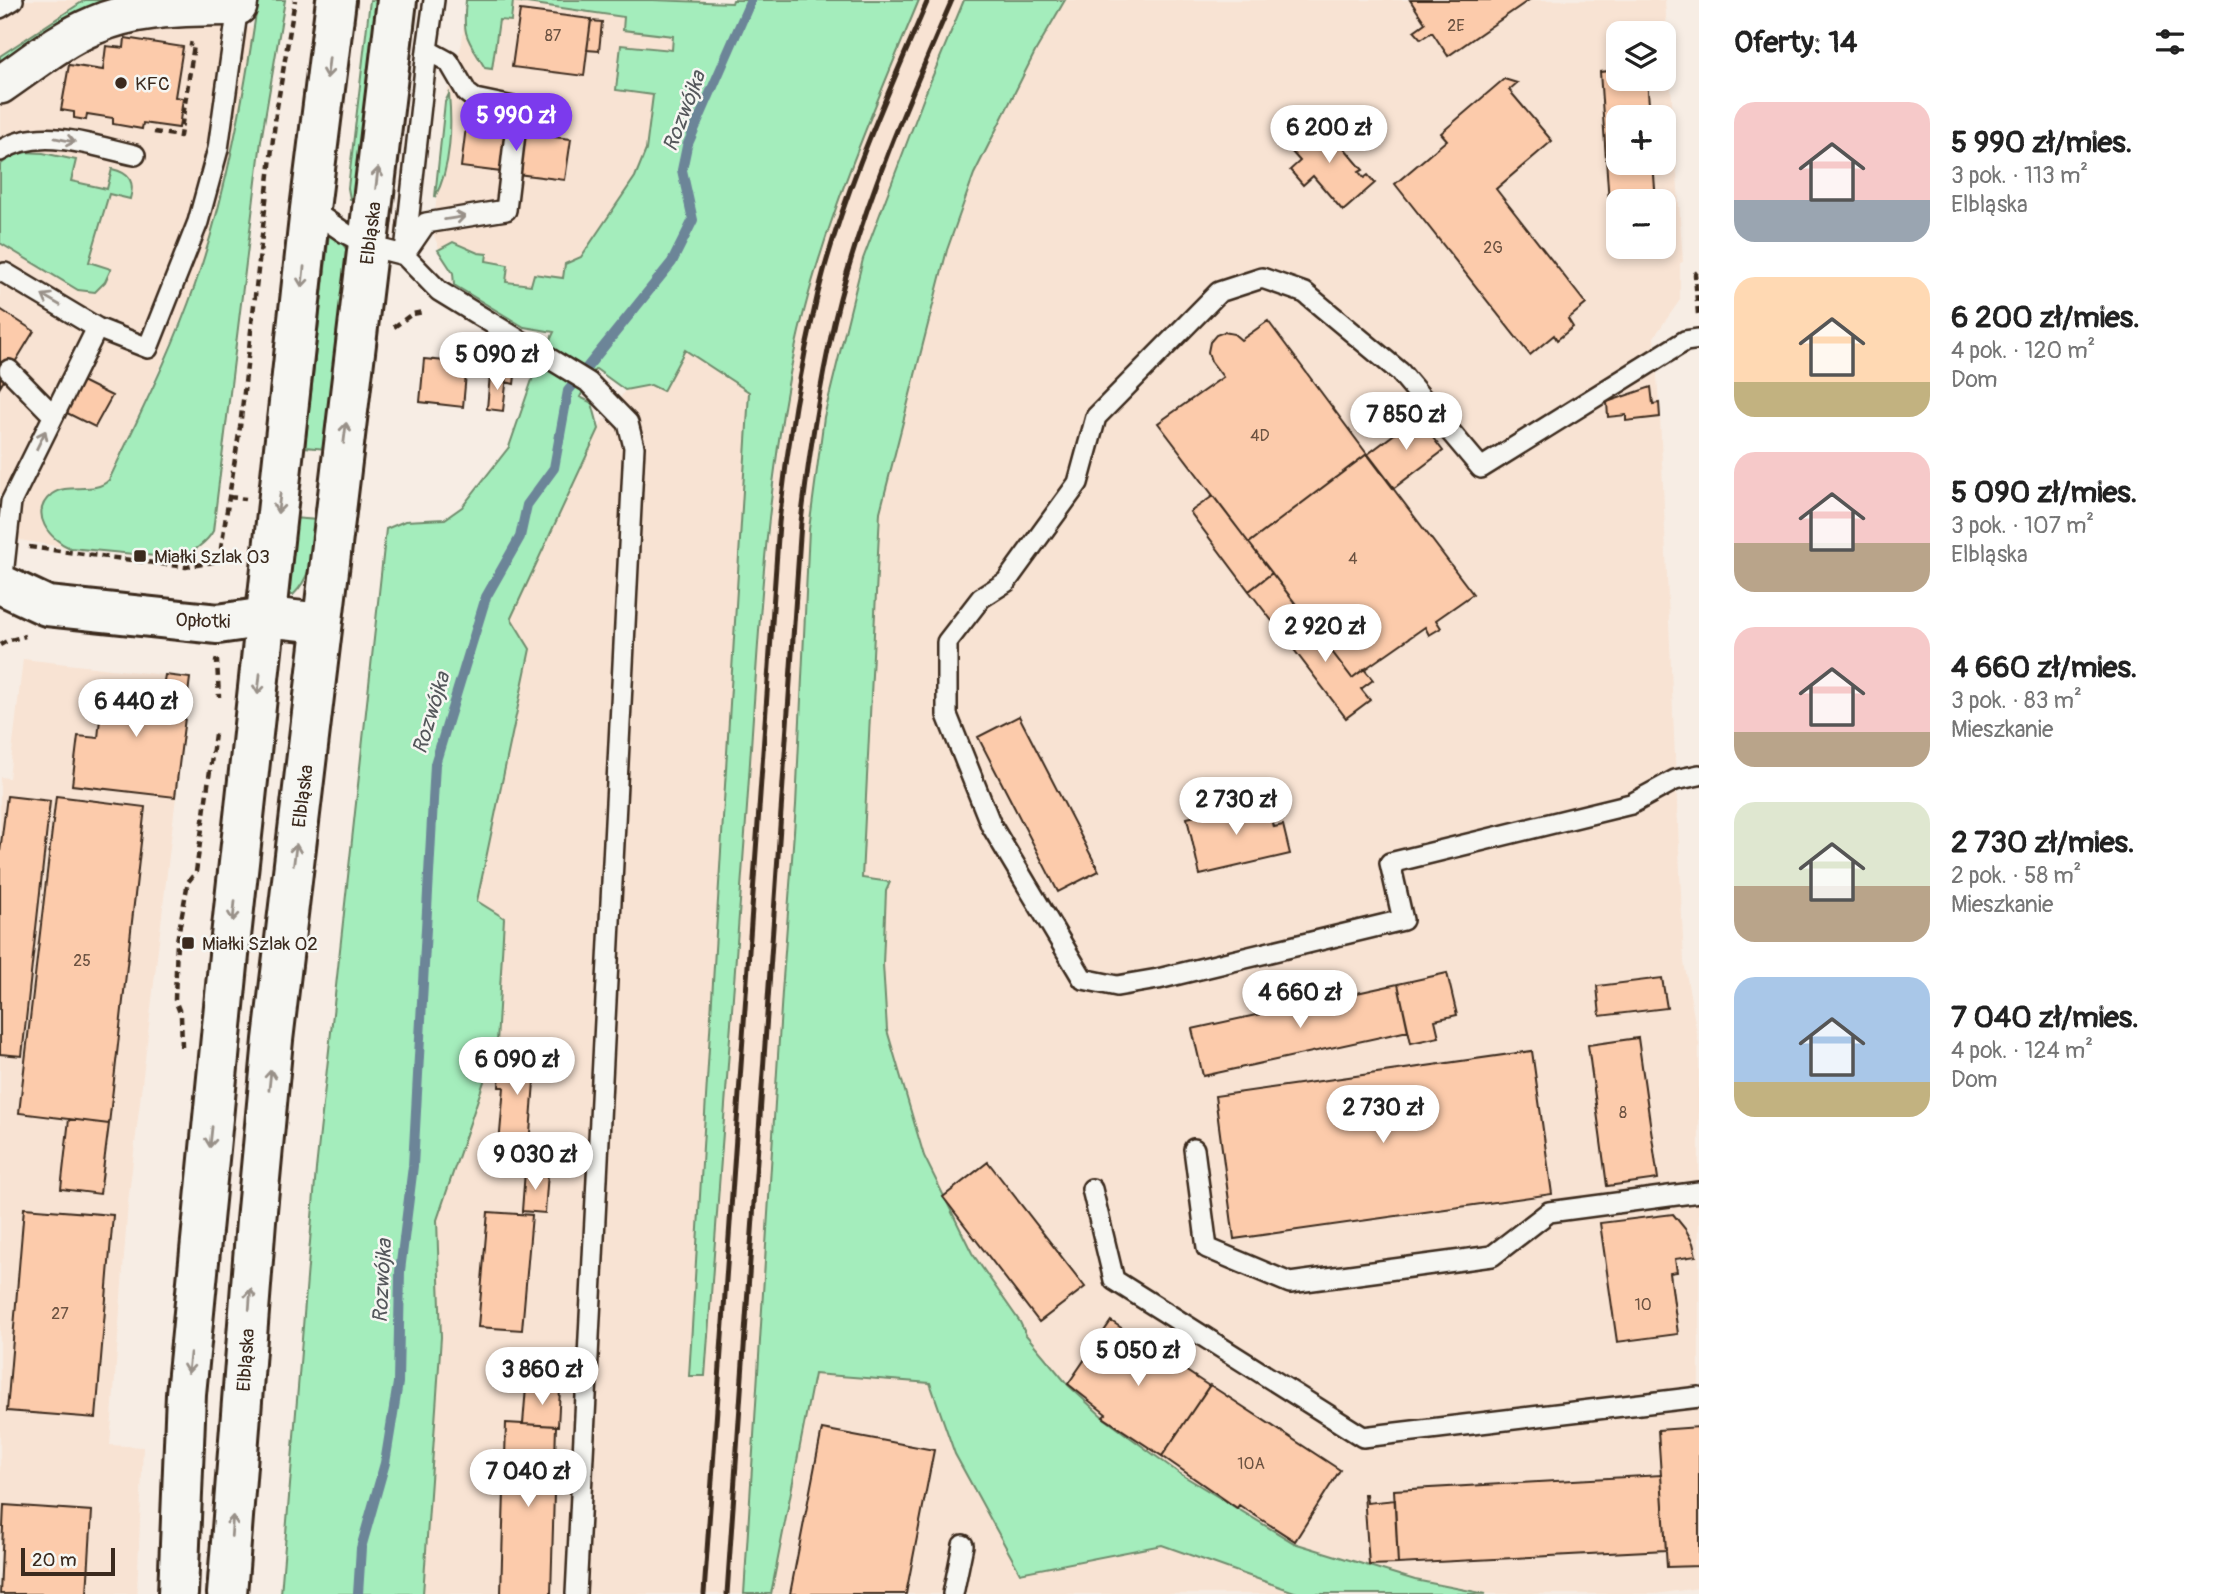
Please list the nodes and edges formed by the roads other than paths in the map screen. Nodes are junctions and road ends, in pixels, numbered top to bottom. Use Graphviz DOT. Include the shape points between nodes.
graph roads {
  1 [pos="13,0"];
  2 [pos="336,0"];
  3 [pos="397,0"];
  4 [pos="434,0"];
  5 [pos="239,3"];
  6 [pos="0,8"];
  7 [pos="427,50"];
  8 [pos="0,85"];
  9 [pos="0,151"];
  10 [pos="135,155"];
  11 [pos="310,209"];
  12 [pos="386,251"];
  13 [pos="5,273"];
  14 [pos="97,328"];
  15 [pos="1699,340"];
  16 [pos="9,370"];
  17 [pos="53,415"];
  18 [pos="1,586"];
  19 [pos="267,617"];
  20 [pos="322,622"];
  21 [pos="1699,775"];
  22 [pos="1194,1149"];
  23 [pos="1092,1189"];
  24 [pos="1699,1192"];
  25 [pos="1699,1397"];
  26 [pos="963,1545"];
  27 [pos="178,1594"];
  28 [pos="227,1594"];
  29 [pos="576,1594"];
  30 [pos="953,1594"];
  1 -- 6 [label="lane"];
  2 -- 11 [label="main road, one-way"];
  12 -- 3 [label="main road, Elbląska, one-way"];
  4 -- 7 [label="lane"];
  5 -- 8 [label="street" via="119,16 64,42"];
  5 -- 14 [label="lane" via="218,149 198,222 148,348"];
  7 -- 12 [label="lane"];
  12 -- 7 [label="lane, one-way" via="426,223 506,210 518,108 475,99 449,62"];
  9 -- 10 [label="lane, one-way" via="25,140 52,138"];
  11 -- 12 [label="lane" via="345,233"];
  11 -- 19 [label="main road, one-way"];
  20 -- 12 [label="main road, Elbląska, one-way"];
  12 -- 29 [label="lane" via="439,291 588,382 628,423 634,447"];
  14 -- 13 [label="lane, one-way"];
  14 -- 17 [label="lane"];
  15 -- 21 [label="lane" via="1685,341 1481,468 1400,372 1305,293 1262,278 1219,292 1096,417 1078,483 1006,582 981,598 947,642 947,715 990,825 1083,979 1117,986 1404,920 1390,863 1631,804 1675,780"];
  16 -- 17 [label="lane"];
  18 -- 17 [label="lane, one-way" via="11,502"];
  18 -- 19 [label="main road, Opłotki" via="47,606 218,624"];
  19 -- 20 [label="main road, Opłotki"];
  19 -- 27 [label="main road, one-way" via="186,1394"];
  28 -- 20 [label="main road, Elbląska, one-way" via="273,1040"];
  22 -- 24 [label="lane" via="1207,1248 1290,1283 1492,1256 1549,1212"];
  23 -- 25 [label="lane" via="1114,1280 1363,1437"];
  26 -- 30 [label="lane"];
}
